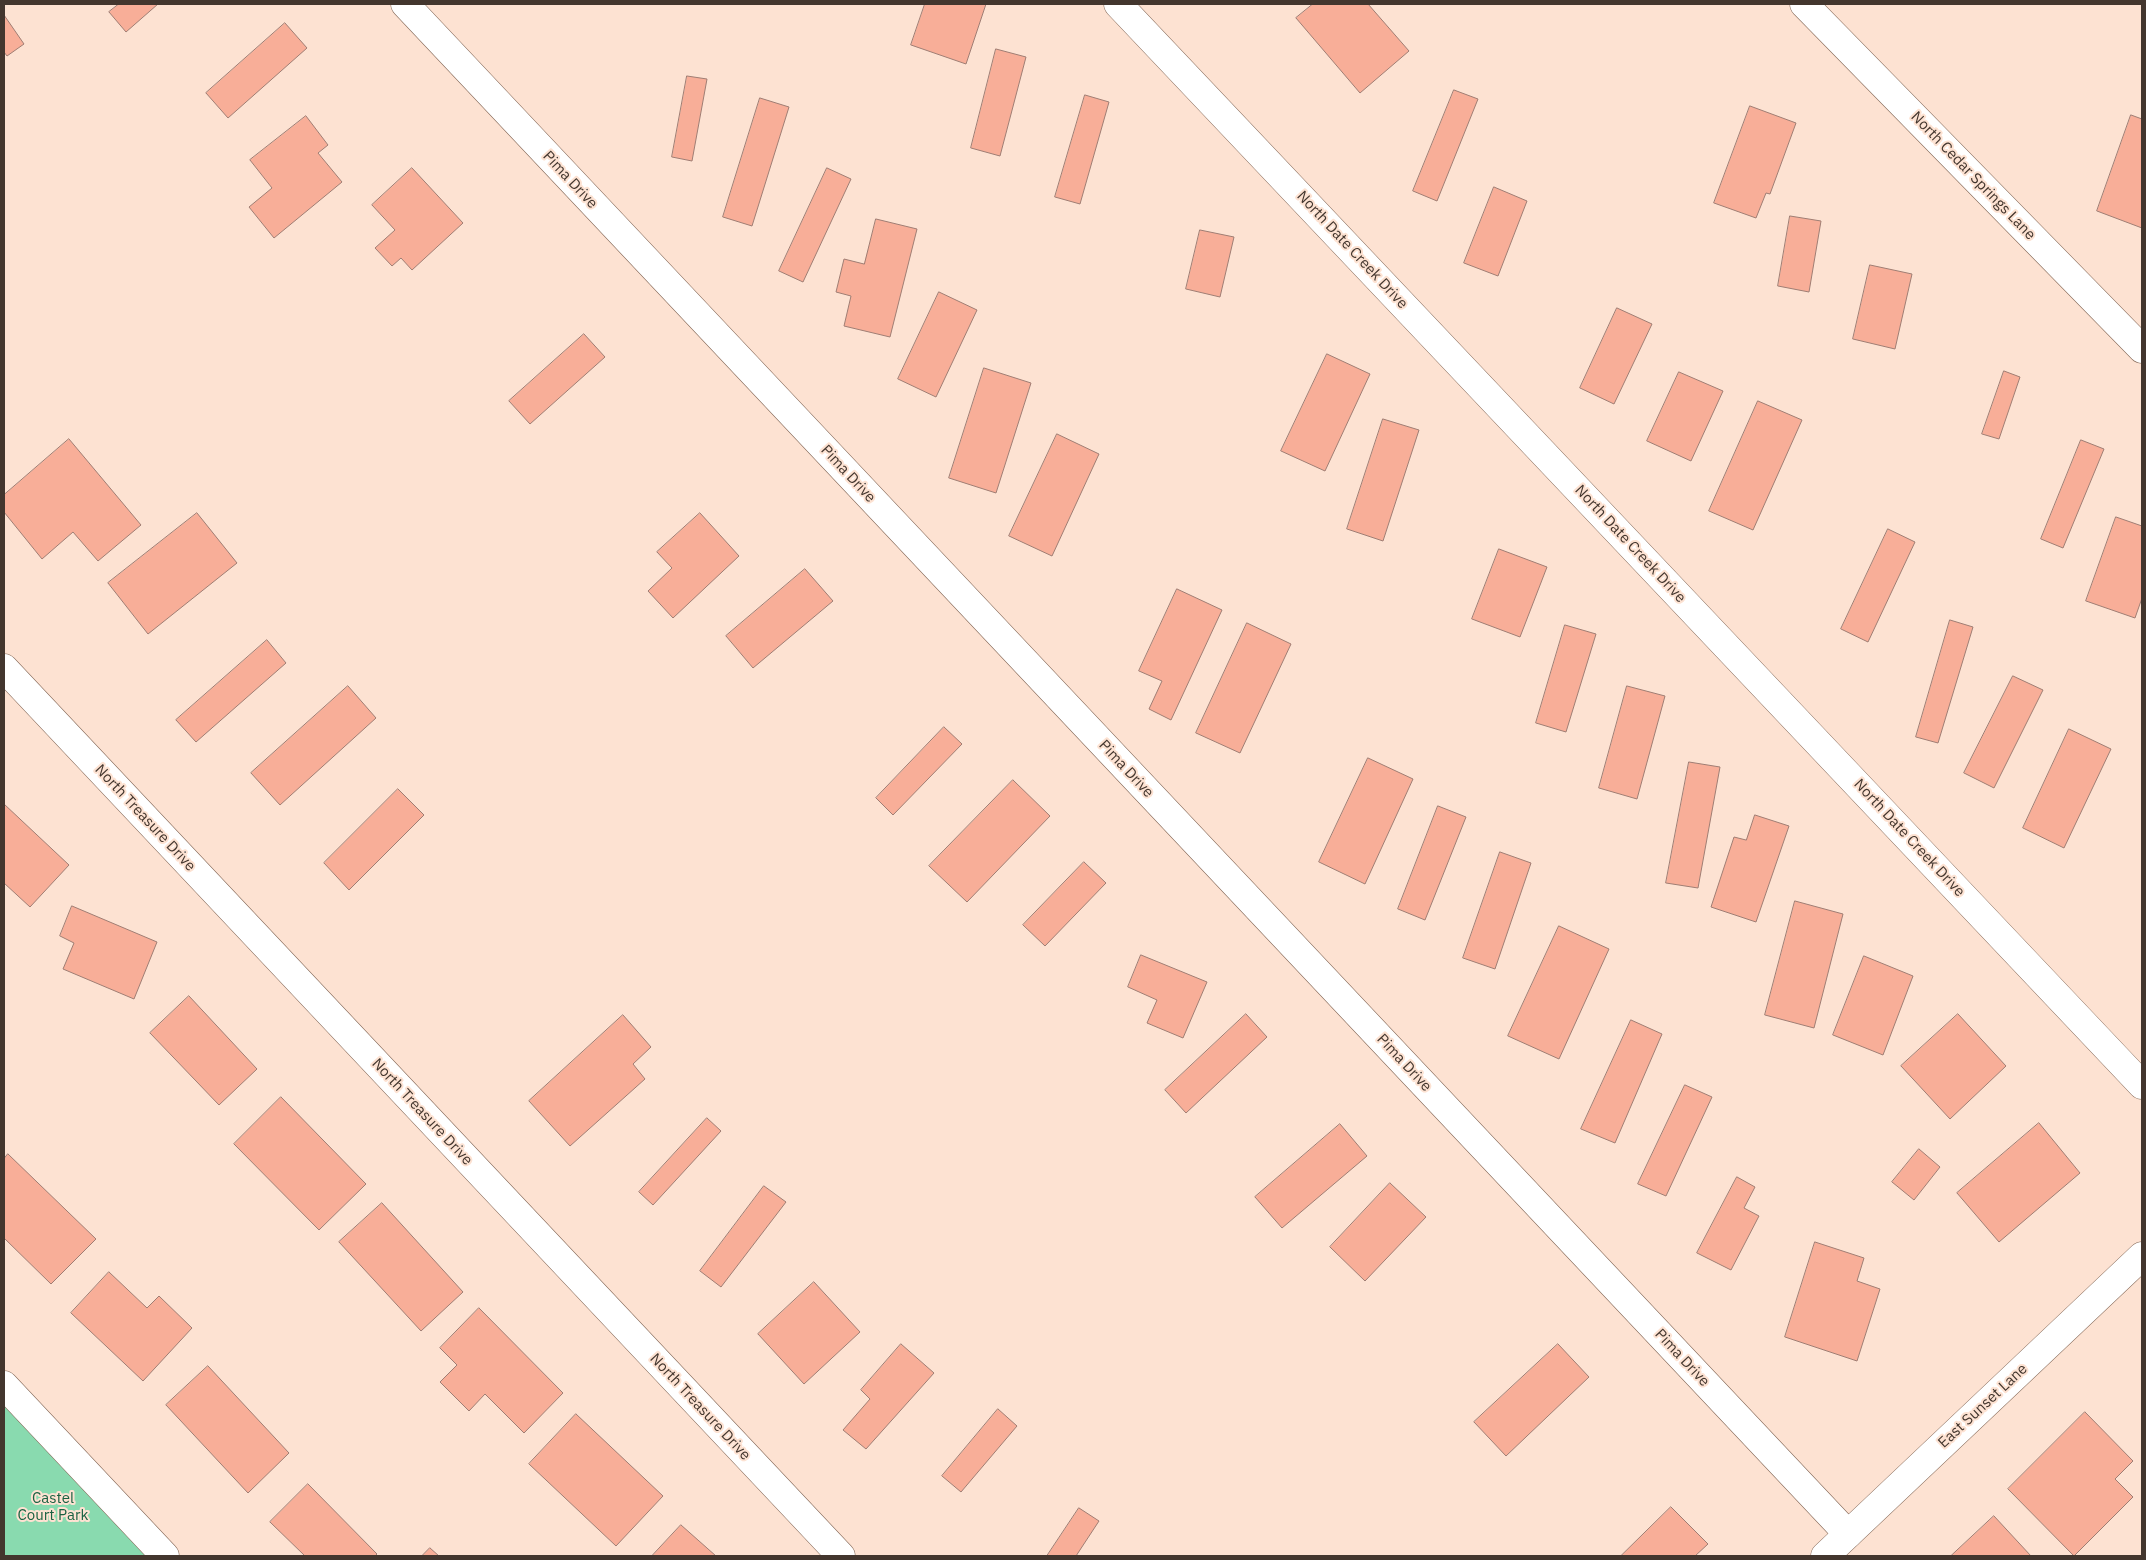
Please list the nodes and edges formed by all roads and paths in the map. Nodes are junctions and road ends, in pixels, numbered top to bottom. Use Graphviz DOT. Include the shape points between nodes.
graph roads {
  1 [pos="404,4"];
  2 [pos="1118,4"];
  3 [pos="1804,4"];
  4 [pos="2142,349"];
  5 [pos="4,668"];
  6 [pos="2142,1085"];
  7 [pos="2142,1256"];
  8 [pos="4,1385"];
  9 [pos="1848,1534"];
  10 [pos="165,1556"];
  11 [pos="841,1556"];
  12 [pos="1825,1556"];
  1 -- 9 [label="street, Pima Drive"];
  2 -- 6 [label="street, North Date Creek Drive"];
  3 -- 4 [label="street, North Cedar Springs Lane"];
  5 -- 11 [label="street, North Treasure Drive"];
  7 -- 9 [label="street, East Sunset Lane"];
  8 -- 10 [label="street"];
  9 -- 12 [label="street, East Sunset Lane"];
}
